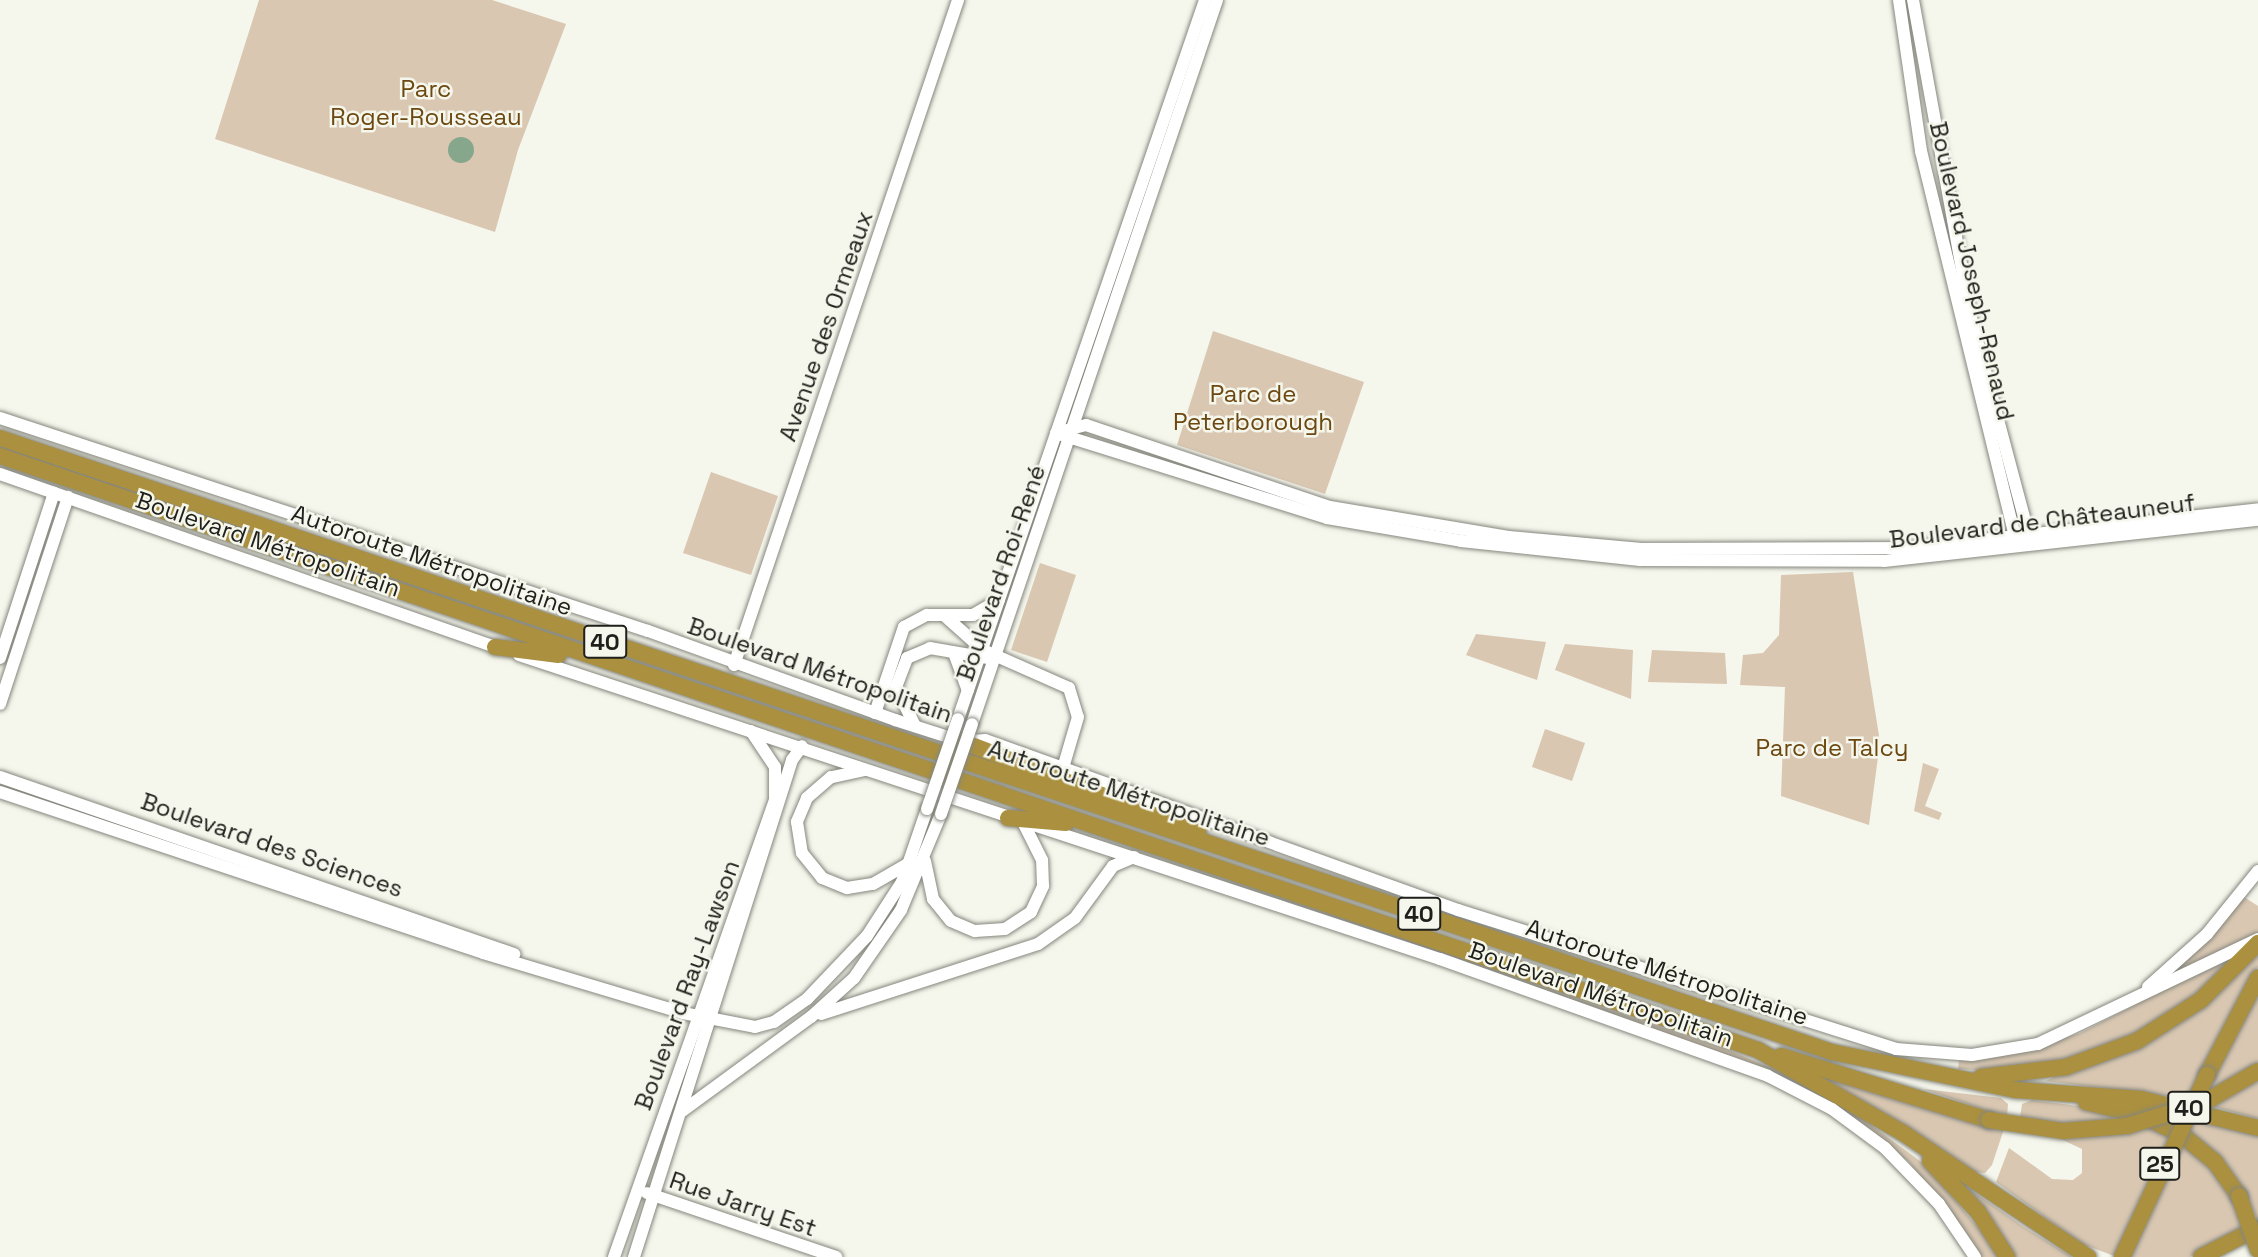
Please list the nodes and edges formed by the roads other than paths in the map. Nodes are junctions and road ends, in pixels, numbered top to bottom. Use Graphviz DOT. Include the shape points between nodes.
graph roads {
  1 [pos="958,0"];
  2 [pos="1205,0"];
  3 [pos="1217,0"];
  4 [pos="1899,0"];
  5 [pos="1913,0"];
  6 [pos="0,418"];
  7 [pos="1072,430"];
  8 [pos="1056,433"];
  9 [pos="0,438"];
  10 [pos="0,456"];
  11 [pos="0,474"];
  12 [pos="54,493"];
  13 [pos="68,497"];
  14 [pos="2258,509"];
  15 [pos="2258,520"];
  16 [pos="2024,543"];
  17 [pos="999,600"];
  18 [pos="946,617"];
  19 [pos="495,647"];
  20 [pos="954,653"];
  21 [pos="986,656"];
  22 [pos="0,658"];
  23 [pos="733,665"];
  24 [pos="643,673"];
  25 [pos="968,691"];
  26 [pos="0,704"];
  27 [pos="875,713"];
  28 [pos="915,726"];
  29 [pos="751,731"];
  30 [pos="961,741"];
  31 [pos="803,746"];
  32 [pos="1063,768"];
  33 [pos="864,769"];
  34 [pos="0,777"];
  35 [pos="0,792"];
  36 [pos="1008,818"];
  37 [pos="1024,824"];
  38 [pos="1110,830"];
  39 [pos="1134,857"];
  40 [pos="925,861"];
  41 [pos="1268,863"];
  42 [pos="907,864"];
  43 [pos="2258,871"];
  44 [pos="2258,941"];
  45 [pos="527,961"];
  46 [pos="2258,978"];
  47 [pos="2141,995"];
  48 [pos="704,1016"];
  49 [pos="811,1017"];
  50 [pos="1758,1050"];
  51 [pos="2258,1071"];
  52 [pos="1950,1078"];
  53 [pos="2015,1090"];
  54 [pos="681,1112"];
  55 [pos="2258,1128"];
  56 [pos="1903,1133"];
  57 [pos="637,1189"];
  58 [pos="654,1196"];
  59 [pos="2258,1228"];
  60 [pos="2258,1250"];
  61 [pos="614,1257"];
  62 [pos="634,1257"];
  63 [pos="836,1257"];
  64 [pos="1975,1257"];
  65 [pos="2007,1257"];
  66 [pos="2088,1257"];
  67 [pos="2122,1257"];
  68 [pos="2201,1257"];
  1 -- 23 [label="street, Avenue des Ormeaux"];
  2 -- 8 [label="street, Boulevard Roi-René"];
  3 -- 7 [label="street, Boulevard Roi-René"];
  4 -- 16 [label="street, Boulevard Joseph-Renaud" via="1921,151"];
  5 -- 16 [label="street, Boulevard Joseph-Renaud" via="1971,318"];
  6 -- 23 [label="street, Boulevard Métropolitain" via="582,609"];
  7 -- 8 [label="street, Boulevard de Châteauneuf"];
  7 -- 16 [label="street, Boulevard de Châteauneuf" via="1086,425 1330,507 1509,537 1750,552"];
  7 -- 21 [label="street, Boulevard Roi-René"];
  8 -- 17 [label="street, Boulevard Roi-René"];
  9 -- 41 [label="highway, Autoroute Métropolitaine / 40"];
  10 -- 24 [label="highway, Autoroute Métropolitaine / 40"];
  11 -- 12 [label="street, Boulevard Métropolitain"];
  12 -- 13 [label="street, Boulevard Métropolitain"];
  12 -- 22 [label="street"];
  13 -- 19 [label="street, Boulevard Métropolitain"];
  13 -- 26 [label="street"];
  14 -- 16 [label="street, Boulevard de Châteauneuf"];
  15 -- 16 [label="street, Boulevard de Châteauneuf"];
  17 -- 18 [label="street" via="978,613"];
  17 -- 21 [label="street, Boulevard Roi-René"];
  18 -- 21 [label="street"];
  18 -- 27 [label="street" via="927,615 904,627"];
  19 -- 24 [label="highway" via="539,649"];
  19 -- 29 [label="street, Boulevard Métropolitain"];
  20 -- 21 [label="street"];
  20 -- 25 [label="street"];
  20 -- 28 [label="street" via="923,649 900,668 897,693"];
  21 -- 25 [label="street, Boulevard Roi-René"];
  21 -- 32 [label="street" via="1059,679 1073,693 1078,723"];
  21 -- 40 [label="street, Boulevard Roi-René, bridge" via="972,724"];
  23 -- 27 [label="street, Boulevard Métropolitain"];
  24 -- 38 [label="highway, Autoroute Métropolitaine / 40"];
  25 -- 42 [label="street, Boulevard Roi-René, bridge"];
  27 -- 28 [label="street, Boulevard Métropolitain"];
  28 -- 30 [label="street, Boulevard Métropolitain"];
  29 -- 31 [label="street, Boulevard Métropolitain"];
  29 -- 48 [label="street, Boulevard Ray-Lawson" via="772,761 777,791"];
  30 -- 32 [label="street, Boulevard Métropolitain" via="985,740"];
  30 -- 41 [label="highway" via="1162,816"];
  31 -- 33 [label="street, Boulevard Métropolitain"];
  31 -- 48 [label="street, Boulevard Ray-Lawson"];
  32 -- 47 [label="street, Boulevard Métropolitain" via="1391,887 1896,1049 1957,1056 2017,1049 2066,1034"];
  33 -- 36 [label="street, Boulevard Métropolitain"];
  33 -- 42 [label="street" via="831,777 807,798 797,822 802,853 822,878 848,888 873,884"];
  34 -- 45 [label="street, Boulevard des Sciences" via="487,940"];
  35 -- 45 [label="street, Boulevard des Sciences" via="483,953"];
  36 -- 37 [label="street, Boulevard Métropolitain"];
  36 -- 38 [label="highway"];
  37 -- 39 [label="street, Boulevard Métropolitain"];
  37 -- 40 [label="street" via="1042,860 1043,886 1031,912 1005,929 975,931 951,920 933,898"];
  38 -- 50 [label="highway, Autoroute Métropolitaine / 40"];
  39 -- 49 [label="street" via="1113,866 1082,911 1038,944"];
  39 -- 64 [label="street, Boulevard Métropolitain" via="1790,1085 1894,1156"];
  40 -- 49 [label="street, Boulevard Roi-René" via="880,945"];
  41 -- 52 [label="highway, Autoroute Métropolitaine / 40" via="1832,1052"];
  42 -- 48 [label="street, Boulevard Roi-René" via="867,936 799,1005 761,1026"];
  43 -- 47 [label="street" via="2207,934"];
  44 -- 47 [label="street, Boulevard Métropolitain"];
  44 -- 52 [label="highway" via="2232,973 2159,1028 2098,1058 2040,1072"];
  45 -- 48 [label="street, Boulevard des Sciences"];
  46 -- 67 [label="highway, 25, bridge" via="2150,1185"];
  48 -- 54 [label="street, Boulevard Ray-Lawson"];
  48 -- 57 [label="street, Boulevard Ray-Lawson"];
  49 -- 54 [label="street, Boulevard Roi-René"];
  50 -- 51 [label="highway, bridge" via="1989,1120 2050,1130 2127,1126 2194,1107"];
  50 -- 56 [label="highway, Autoroute Métropolitaine / 40"];
  52 -- 53 [label="highway, Autoroute Métropolitaine / 40"];
  53 -- 55 [label="highway, Autoroute Métropolitaine / 40" via="2141,1099"];
  53 -- 60 [label="highway, bridge" via="2164,1125 2210,1157 2239,1196"];
  54 -- 58 [label="street, Boulevard Ray-Lawson"];
  56 -- 65 [label="highway" via="1967,1200"];
  56 -- 66 [label="highway, Autoroute Métropolitaine / 40"];
  57 -- 58 [label="street, Rue Jarry Est"];
  57 -- 61 [label="street, Boulevard Ray-Lawson"];
  58 -- 62 [label="street, Boulevard Ray-Lawson"];
  58 -- 63 [label="street, Rue Jarry Est"];
  59 -- 68 [label="highway"];
}
